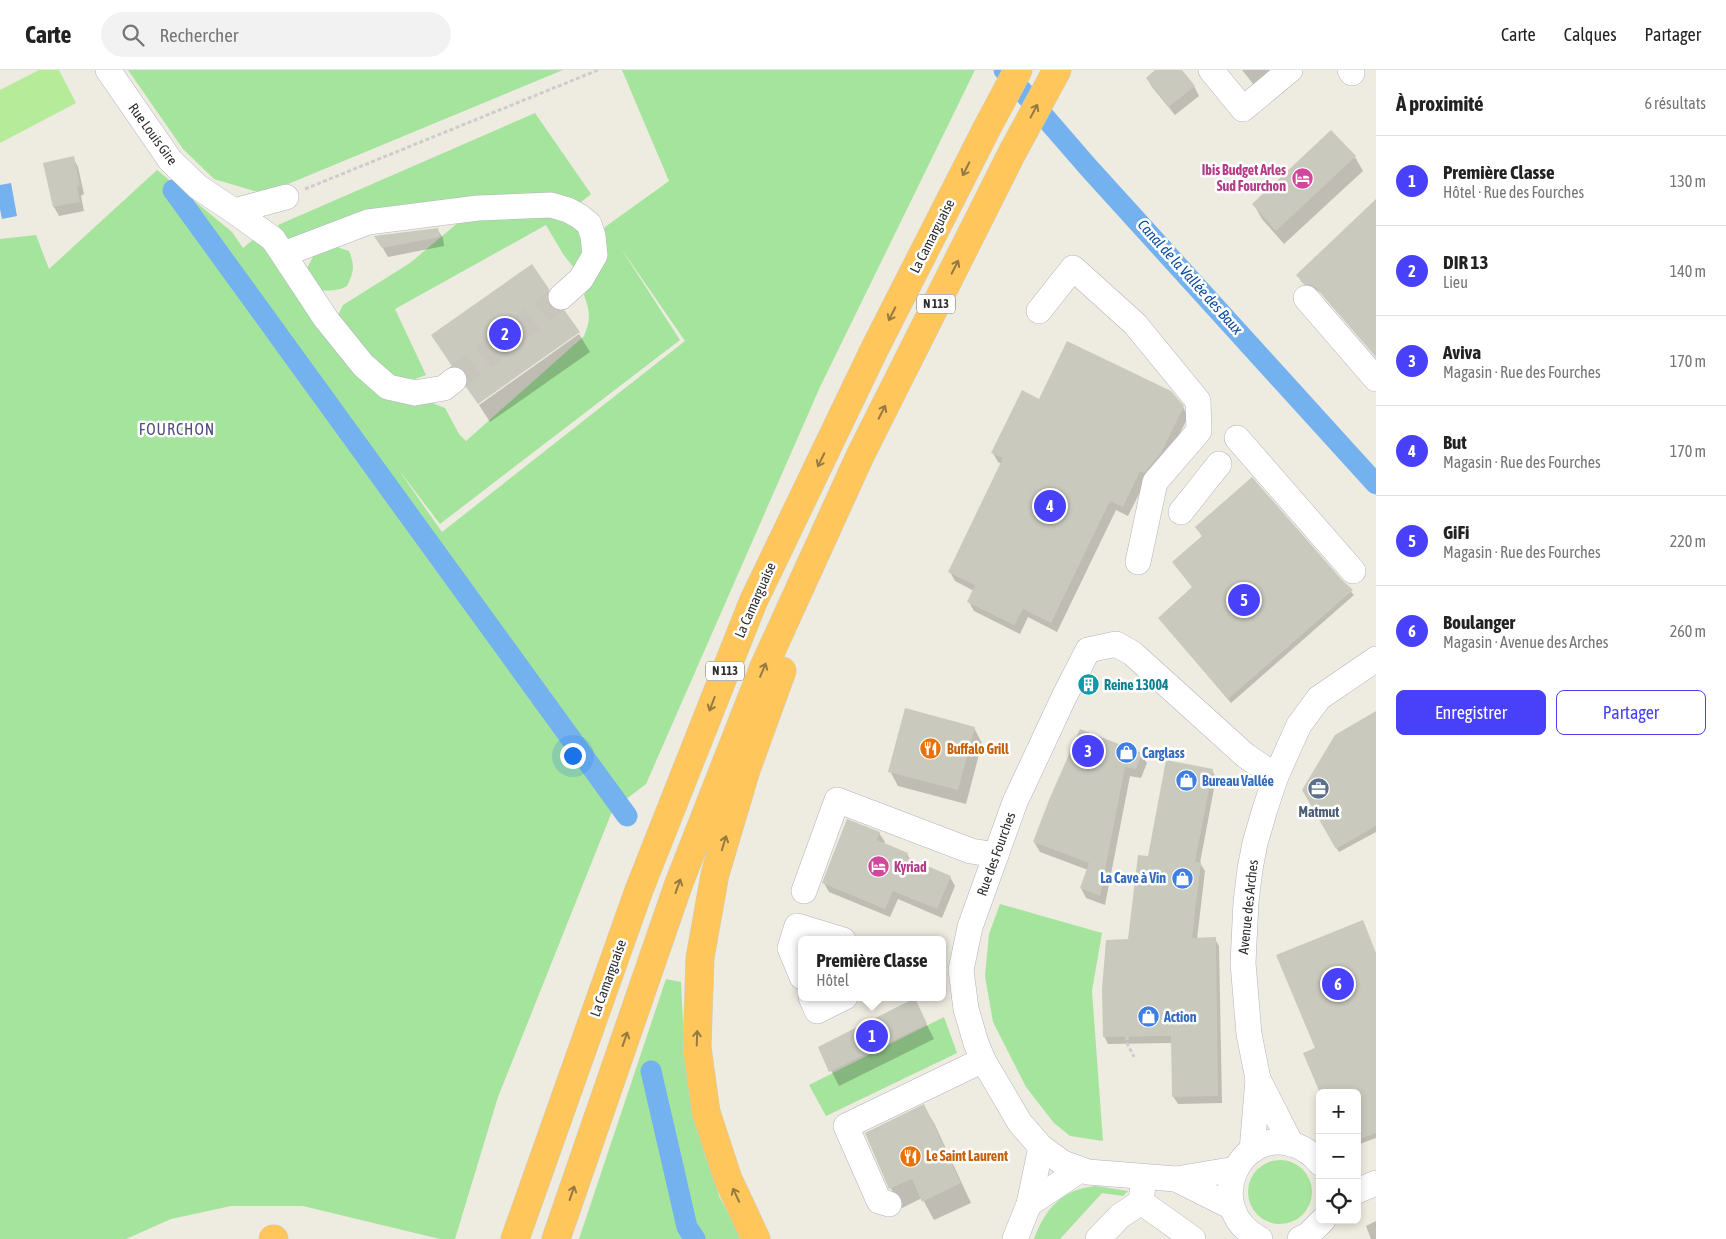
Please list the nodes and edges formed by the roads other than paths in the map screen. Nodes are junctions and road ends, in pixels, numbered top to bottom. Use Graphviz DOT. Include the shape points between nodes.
graph roads {
  1 [pos="108,70"];
  2 [pos="1018,70"];
  3 [pos="1057,70"];
  4 [pos="1211,70"];
  5 [pos="1290,70"];
  6 [pos="286,197"];
  7 [pos="234,211"];
  8 [pos="284,254"];
  9 [pos="561,297"];
  10 [pos="1306,298"];
  11 [pos="1039,311"];
  12 [pos="454,380"];
  13 [pos="1376,380"];
  14 [pos="1237,438"];
  15 [pos="860,456"];
  16 [pos="1220,464"];
  17 [pos="1181,512"];
  18 [pos="1138,562"];
  19 [pos="1353,571"];
  20 [pos="1376,660"];
  21 [pos="1276,776"];
  22 [pos="996,855"];
  23 [pos="804,891"];
  24 [pos="830,936"];
  25 [pos="953,955"];
  26 [pos="798,967"];
  27 [pos="812,1001"];
  28 [pos="837,1001"];
  29 [pos="983,1060"];
  30 [pos="1258,1079"];
  31 [pos="1291,1144"];
  32 [pos="1041,1147"];
  33 [pos="1316,1158"];
  34 [pos="1244,1160"];
  35 [pos="1080,1170"];
  36 [pos="1144,1177"];
  37 [pos="1176,1179"];
  38 [pos="1361,1179"];
  39 [pos="1376,1182"];
  40 [pos="1361,1189"];
  41 [pos="1141,1202"];
  42 [pos="889,1204"];
  43 [pos="1029,1204"];
  44 [pos="1232,1207"];
  45 [pos="516,1239"];
  46 [pos="556,1239"];
  47 [pos="756,1239"];
  48 [pos="1015,1239"];
  49 [pos="1098,1239"];
  50 [pos="1193,1239"];
  51 [pos="1260,1239"];
  1 -- 7 [label="street, Rue Louis Gire" via="170,160 198,187"];
  2 -- 45 [label="highway, La Camarguaise / N 113, one-way" via="875,348 753,602 639,890"];
  15 -- 3 [label="highway, N 113, one-way"];
  4 -- 5 [label="street" via="1243,109"];
  6 -- 7 [label="street"];
  7 -- 8 [label="street, Rue Louis Gire" via="273,239"];
  8 -- 9 [label="street" via="368,222 478,208 551,205 580,216 589,224 593,236 595,255 581,279"];
  8 -- 12 [label="street, Rue Louis Gire" via="326,318 363,365 388,387 415,393 444,388"];
  10 -- 13 [label="street"];
  11 -- 18 [label="street" via="1072,268 1135,324 1198,400 1200,431 1155,482"];
  14 -- 19 [label="street"];
  46 -- 15 [label="highway, N 113, one-way" via="679,883 763,669"];
  47 -- 15 [label="highway, one-way" via="728,1179 706,1112 697,1047 700,958 715,874 746,770"];
  16 -- 17 [label="street"];
  20 -- 21 [label="street, Avenue des Arches" via="1319,698 1299,725"];
  21 -- 22 [label="street, Rue des Fourches" via="1246,756 1132,652 1116,644 1088,650 1015,802"];
  21 -- 30 [label="street, Avenue des Arches" via="1255,843 1246,902 1243,963 1249,1034"];
  22 -- 23 [label="street" via="971,850 837,800"];
  22 -- 25 [label="street, Rue des Fourches" via="970,927"];
  24 -- 26 [label="street" via="796,926 790,948"];
  25 -- 29 [label="street, Rue des Fourches" via="961,970 966,1009"];
  27 -- 28 [label="street" via="816,1011"];
  29 -- 32 [label="street, Rue des Fourches" via="1020,1122"];
  29 -- 42 [label="street" via="846,1126 879,1201"];
  30 -- 31 [label="street, Avenue des Arches"];
  30 -- 34 [label="street, Avenue des Arches"];
  31 -- 33 [label="street"];
  31 -- 34 [label="street, Rue des Fourches" via="1264,1145"];
  32 -- 35 [label="street, Rue des Fourches" via="1063,1164"];
  32 -- 43 [label="street"];
  34 -- 37 [label="street, Rue des Fourches"];
  34 -- 44 [label="street, Avenue des Arches" via="1231,1181"];
  35 -- 36 [label="street, Rue des Fourches"];
  35 -- 43 [label="street"];
  36 -- 37 [label="street, Rue des Fourches"];
  36 -- 41 [label="street"];
  37 -- 44 [label="street, Rue des Fourches"];
  38 -- 39 [label="street"];
  39 -- 40 [label="street"];
  41 -- 49 [label="street" via="1120,1216"];
  41 -- 50 [label="street"];
  43 -- 48 [label="street"];
  44 -- 51 [label="street" via="1238,1222"];
}
